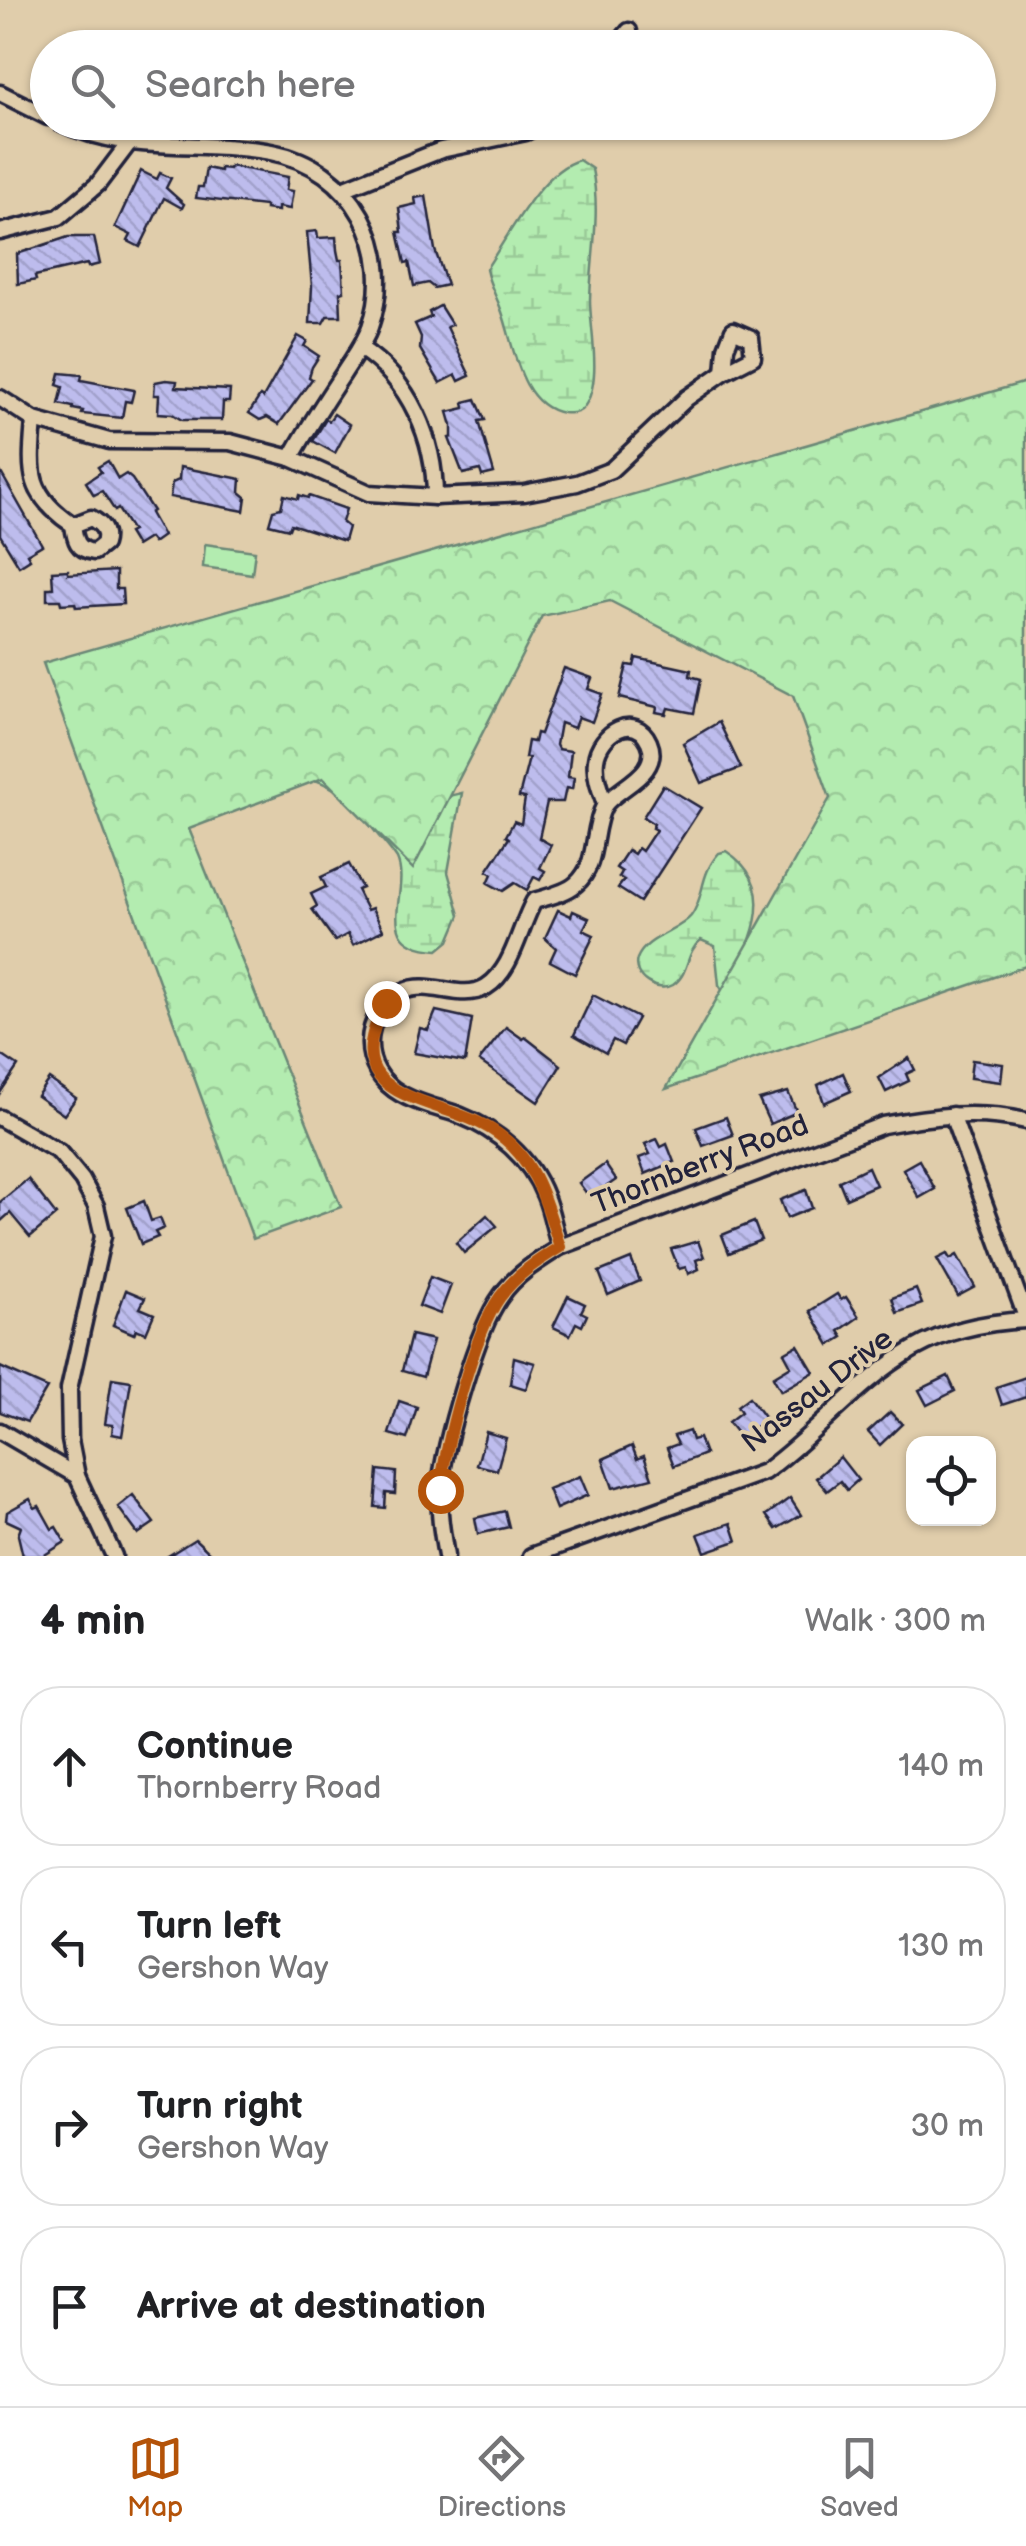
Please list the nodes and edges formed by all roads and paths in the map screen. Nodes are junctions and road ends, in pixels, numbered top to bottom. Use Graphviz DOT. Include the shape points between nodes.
graph roads {
  1 [pos="0,94"];
  2 [pos="30,108"];
  3 [pos="116,140"];
  4 [pos="489,140"];
  5 [pos="129,143"];
  6 [pos="343,190"];
  7 [pos="0,232"];
  8 [pos="360,348"];
  9 [pos="724,372"];
  10 [pos="0,398"];
  11 [pos="34,420"];
  12 [pos="291,458"];
  13 [pos="434,497"];
  14 [pos="73,525"];
  15 [pos="605,804"];
  16 [pos="952,1115"];
  17 [pos="0,1118"];
  18 [pos="1026,1121"];
  19 [pos="560,1247"];
  20 [pos="1026,1318"];
  21 [pos="0,1431"];
  22 [pos="77,1476"];
  23 [pos="114,1556"];
  24 [pos="446,1556"];
  25 [pos="530,1556"];
  1 -- 2 [label="street"];
  3 -- 5 [label="street"];
  4 -- 6 [label="street" via="442,150"];
  5 -- 6 [label="street" via="270,152 297,160"];
  5 -- 7 [label="street" via="60,218"];
  6 -- 8 [label="street" via="364,218 376,258 376,304"];
  8 -- 12 [label="street"];
  8 -- 13 [label="street" via="386,370 423,426"];
  9 -- 13 [label="street" via="662,418 610,470 578,484"];
  10 -- 11 [label="street"];
  11 -- 12 [label="street" via="109,441 230,442"];
  11 -- 14 [label="street" via="30,468 47,508"];
  12 -- 13 [label="street" via="368,492"];
  15 -- 15 [label="street" via="650,760 650,743 630,728 605,735 600,746 596,778"];
  15 -- 19 [label="street" via="587,871 574,887 534,902 500,974 484,988 406,989 386,1003 369,1047 385,1084 496,1133 515,1150 546,1197"];
  16 -- 18 [label="street, Thornberry Road"];
  16 -- 19 [label="street, Thornberry Road" via="883,1124"];
  16 -- 20 [label="street"];
  17 -- 22 [label="street" via="60,1152 96,1206 103,1236 68,1389"];
  19 -- 24 [label="street, Thornberry Road" via="499,1297 485,1326 444,1460"];
  20 -- 25 [label="street, Nassau Drive" via="915,1348 764,1472"];
  21 -- 22 [label="street"];
  22 -- 23 [label="street"];
}
